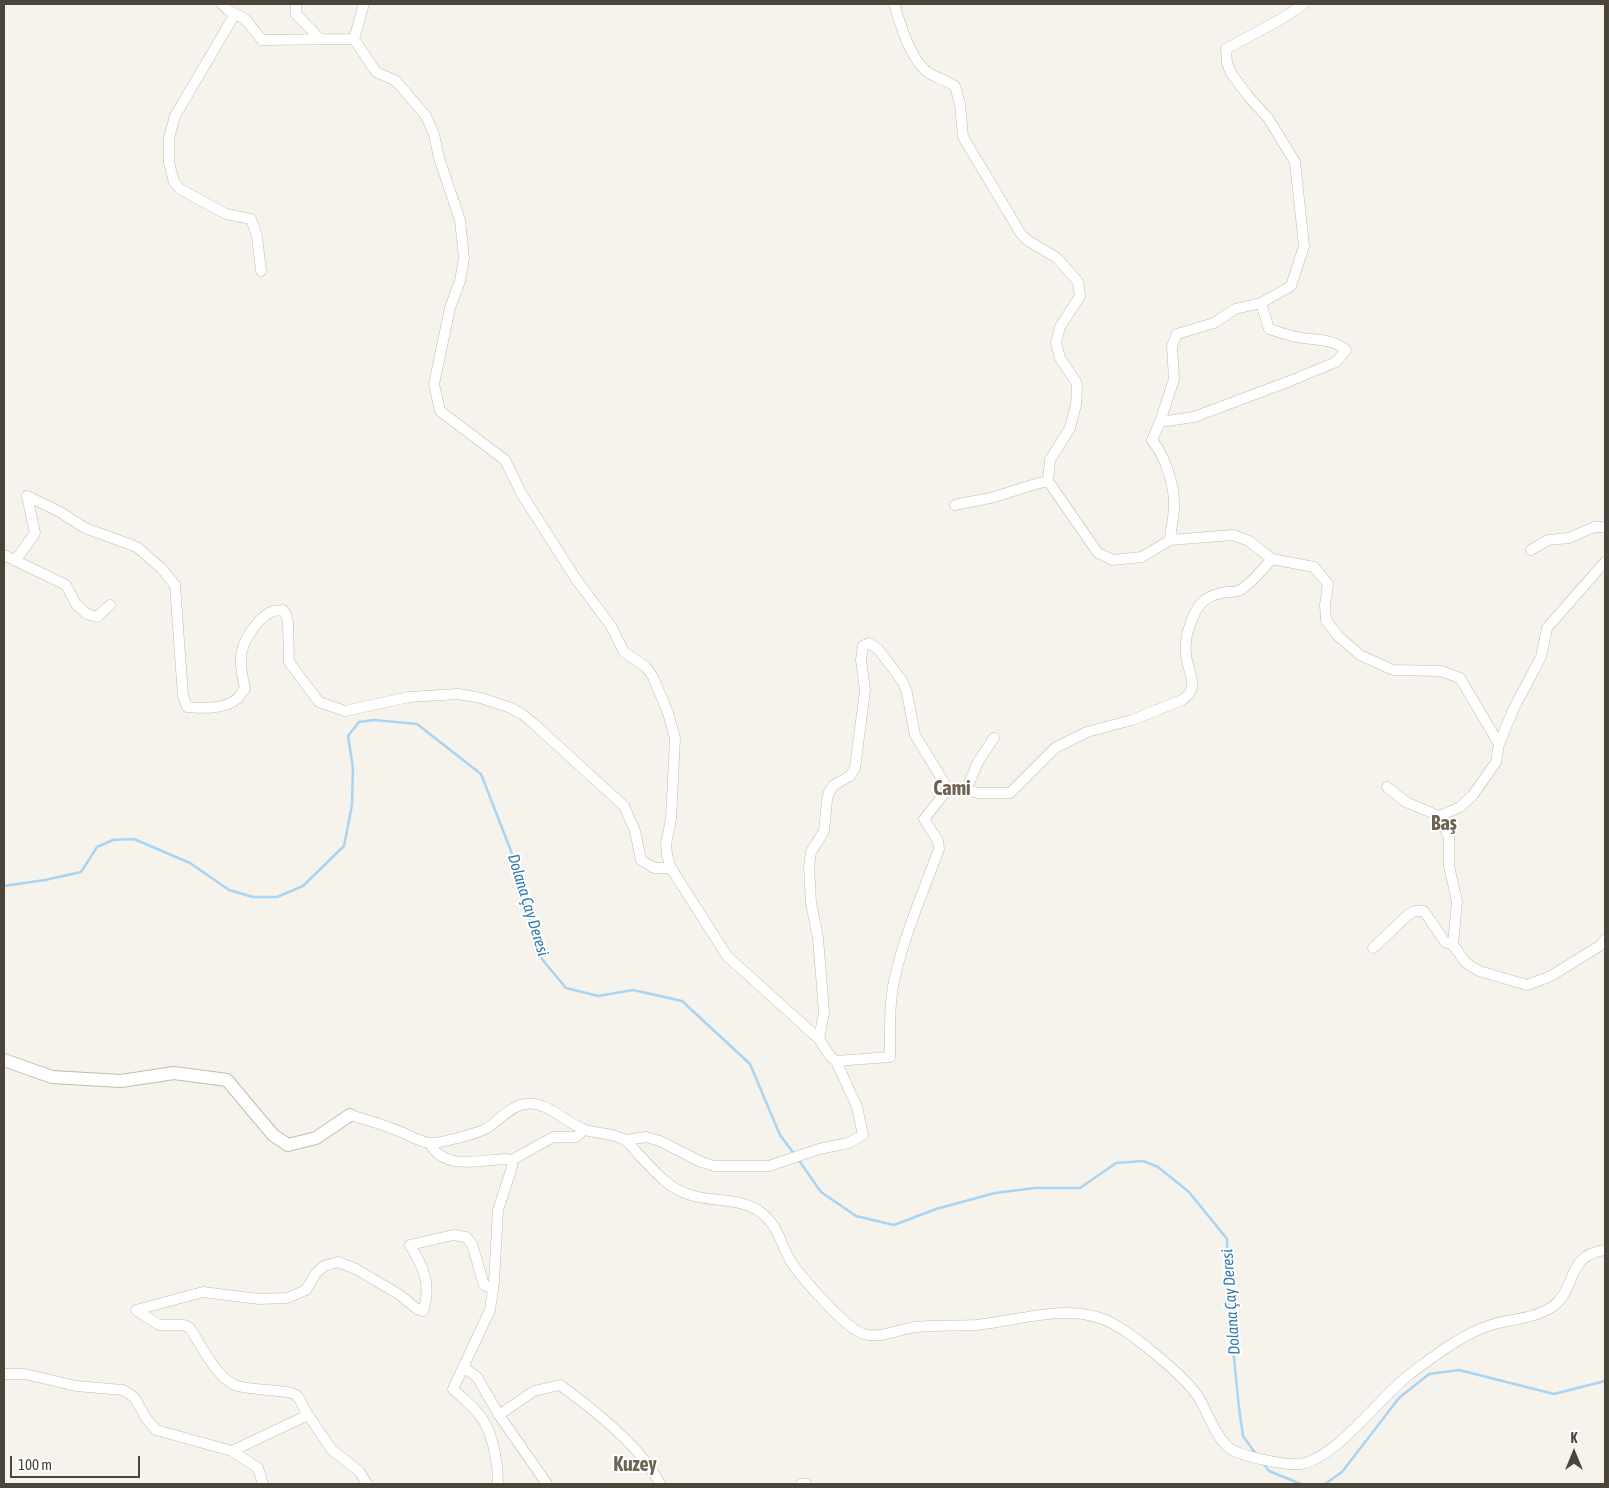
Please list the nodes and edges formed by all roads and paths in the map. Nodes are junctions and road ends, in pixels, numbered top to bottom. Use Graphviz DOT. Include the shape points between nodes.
graph roads {
  1 [pos="222,4"];
  2 [pos="296,4"];
  3 [pos="364,4"];
  4 [pos="894,4"];
  5 [pos="1304,4"];
  6 [pos="235,14"];
  7 [pos="320,39"];
  8 [pos="354,39"];
  9 [pos="261,271"];
  10 [pos="1261,303"];
  11 [pos="1160,422"];
  12 [pos="1048,481"];
  13 [pos="955,505"];
  14 [pos="1605,527"];
  15 [pos="1170,540"];
  16 [pos="1531,550"];
  17 [pos="4,556"];
  18 [pos="1272,559"];
  19 [pos="15,561"];
  20 [pos="1605,562"];
  21 [pos="110,605"];
  22 [pos="994,738"];
  23 [pos="1499,744"];
  24 [pos="1387,787"];
  25 [pos="948,789"];
  26 [pos="966,790"];
  27 [pos="1439,816"];
  28 [pos="671,868"];
  29 [pos="1605,939"];
  30 [pos="1453,946"];
  31 [pos="1373,948"];
  32 [pos="819,1039"];
  33 [pos="4,1060"];
  34 [pos="836,1061"];
  35 [pos="350,1115"];
  36 [pos="584,1130"];
  37 [pos="626,1140"];
  38 [pos="430,1144"];
  39 [pos="512,1160"];
  40 [pos="1605,1250"];
  41 [pos="492,1288"];
  42 [pos="463,1367"];
  43 [pos="4,1374"];
  44 [pos="308,1415"];
  45 [pos="499,1415"];
  46 [pos="232,1451"];
  47 [pos="263,1484"];
  48 [pos="367,1484"];
  49 [pos="498,1484"];
  50 [pos="547,1484"];
  51 [pos="660,1484"];
  52 [pos="802,1484"];
  53 [pos="806,1484"];
  1 -- 6 [label="street"];
  2 -- 7 [label="street" via="296,14"];
  3 -- 8 [label="street"];
  4 -- 12 [label="street" via="904,38 918,62 929,73 955,86 964,137 1021,234 1057,258 1078,282 1080,296 1060,327 1056,343 1060,358 1076,382 1076,405 1070,428 1050,460"];
  5 -- 10 [label="street" via="1226,49 1231,73 1268,118 1295,162 1304,246 1292,286"];
  6 -- 7 [label="street" via="244,19 262,40"];
  6 -- 9 [label="street" via="175,116 169,138 169,163 174,182 180,189 226,214 251,219 257,236"];
  7 -- 8 [label="street"];
  8 -- 28 [label="street" via="376,72 396,80 426,116 460,220 464,258 434,384 440,411 505,460 521,493 576,579 611,626 624,652 653,676 668,713 675,738 671,818 666,844"];
  10 -- 11 [label="street" via="1235,309 1214,322 1177,334 1172,346 1174,379"];
  10 -- 11 [label="street" via="1269,329 1328,340 1346,350 1336,362 1298,378 1194,417"];
  11 -- 15 [label="street" via="1152,440 1170,474 1174,507"];
  12 -- 13 [label="street"];
  12 -- 15 [label="street" via="1098,553 1113,560 1142,557"];
  14 -- 16 [label="street" via="1594,527 1569,538 1548,540"];
  15 -- 18 [label="street" via="1233,535 1250,540"];
  17 -- 19 [label="street"];
  18 -- 23 [label="street" via="1314,567 1328,584 1326,620 1338,636 1360,654 1393,670 1441,671 1460,678"];
  18 -- 26 [label="street" via="1241,590 1210,595 1201,602 1186,641 1192,682 1188,696 1132,720 1087,732 1054,748 1010,794 978,794"];
  19 -- 21 [label="street" via="66,585 76,604 87,614 97,617"];
  19 -- 28 [label="street" via="35,533 27,496 85,528 137,547 175,585 183,696 187,706 224,705 238,698 244,688 240,658 247,636 271,612 283,610 288,622 289,662 319,702 346,711 409,697 458,694 511,708 533,723 624,806 636,832 641,860 654,868"];
  20 -- 23 [label="street" via="1547,628 1541,657"];
  22 -- 26 [label="street" via="978,762"];
  23 -- 27 [label="street" via="1496,762 1473,795 1460,807"];
  24 -- 27 [label="street" via="1406,802"];
  25 -- 26 [label="street"];
  25 -- 32 [label="street" via="914,735 908,693 903,682 878,649 870,644 862,646 866,690 855,768 829,792 824,831 811,852 809,866 824,1012"];
  25 -- 34 [label="street" via="924,819 938,840 939,849 894,981 889,1016 890,1057"];
  27 -- 30 [label="street" via="1449,837 1449,866 1457,901"];
  28 -- 32 [label="street" via="726,956"];
  29 -- 30 [label="street" via="1601,945 1551,976 1527,985 1479,971 1466,964"];
  30 -- 31 [label="street" via="1445,942 1424,911 1417,910"];
  32 -- 34 [label="street"];
  33 -- 35 [label="street" via="52,1077 121,1081 174,1073 227,1080 274,1134 288,1145 316,1138"];
  34 -- 37 [label="street" via="857,1107 862,1135 848,1143 769,1166 714,1166 660,1141 646,1137"];
  35 -- 38 [label="street"];
  36 -- 37 [label="street"];
  36 -- 38 [label="street" via="542,1106 528,1103 518,1106 482,1132"];
  36 -- 39 [label="street" via="576,1137 553,1137"];
  37 -- 40 [label="street" via="662,1180 682,1193 744,1203 765,1215 776,1228 790,1260 801,1275 846,1323 861,1334 881,1336 915,1327 978,1325 1058,1313 1097,1317 1114,1323 1188,1383 1229,1448 1252,1457 1295,1465 1312,1462 1324,1454 1406,1377 1464,1336 1550,1309 1560,1300 1586,1254"];
  38 -- 39 [label="street" via="446,1159 456,1162"];
  39 -- 41 [label="street" via="498,1210"];
  41 -- 42 [label="street" via="490,1310"];
  41 -- 44 [label="street" via="484,1285 472,1244 466,1237 454,1235 410,1245 426,1277 423,1311 356,1269 338,1262 324,1266 306,1290 287,1298 258,1299 202,1292 136,1310 159,1325 190,1328 226,1380 256,1390 289,1392 296,1396"];
  42 -- 45 [label="street" via="477,1376"];
  42 -- 49 [label="street" via="453,1389 483,1419 498,1465"];
  43 -- 46 [label="street" via="24,1374 76,1386 123,1390 134,1397 156,1430"];
  44 -- 46 [label="street"];
  44 -- 48 [label="street" via="320,1436 332,1450 360,1470"];
  45 -- 50 [label="street"];
  45 -- 51 [label="street" via="534,1391 560,1385 591,1407 633,1446"];
  46 -- 47 [label="street" via="258,1468"];
  52 -- 53 [label="street"];
}
